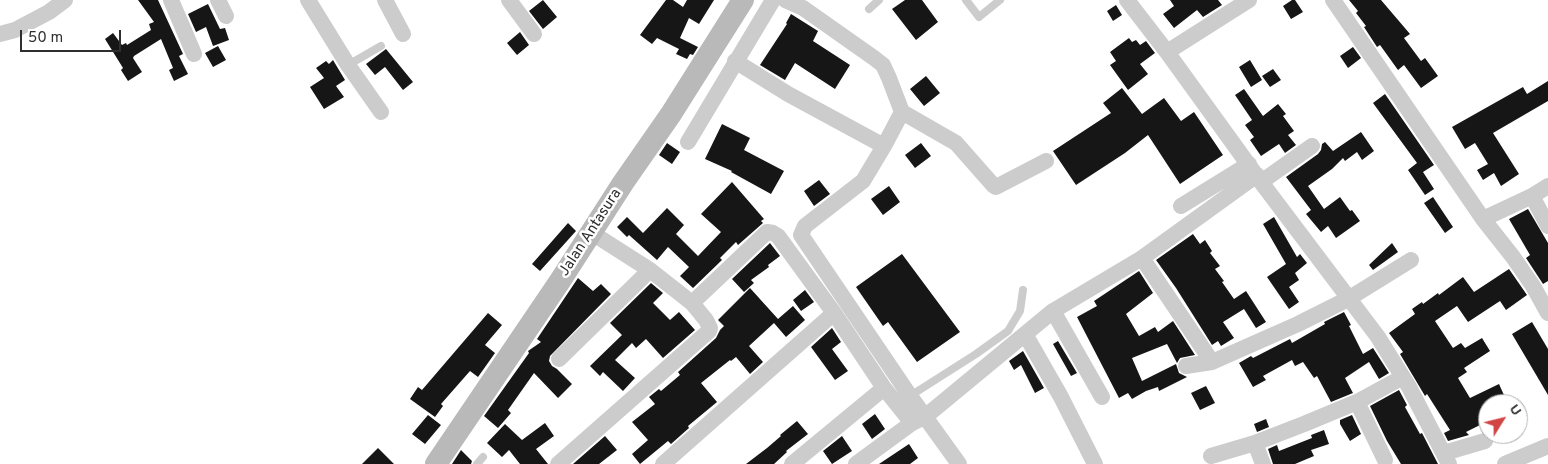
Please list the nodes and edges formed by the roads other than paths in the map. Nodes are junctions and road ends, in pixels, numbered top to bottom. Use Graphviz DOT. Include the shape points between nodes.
graph roads {
  1 [pos="65,0"];
  2 [pos="170,0"];
  3 [pos="218,0"];
  4 [pos="308,0"];
  5 [pos="385,0"];
  6 [pos="509,0"];
  7 [pos="743,0"];
  8 [pos="773,0"];
  9 [pos="785,0"];
  10 [pos="880,0"];
  11 [pos="966,0"];
  12 [pos="1000,0"];
  13 [pos="1250,0"];
  14 [pos="1333,0"];
  15 [pos="1129,1"];
  16 [pos="47,6"];
  17 [pos="869,9"];
  18 [pos="226,16"];
  19 [pos="0,34"];
  20 [pos="403,34"];
  21 [pos="534,34"];
  22 [pos="381,46"];
  23 [pos="1167,52"];
  24 [pos="194,54"];
  25 [pos="736,62"];
  26 [pos="348,65"];
  27 [pos="381,112"];
  28 [pos="902,112"];
  29 [pos="688,142"];
  30 [pos="884,146"];
  31 [pos="1312,146"];
  32 [pos="1046,161"];
  33 [pos="1256,174"];
  34 [pos="1548,186"];
  35 [pos="1532,196"];
  36 [pos="1181,206"];
  37 [pos="1483,219"];
  38 [pos="1548,226"];
  39 [pos="592,232"];
  40 [pos="1142,258"];
  41 [pos="1411,260"];
  42 [pos="650,270"];
  43 [pos="1023,290"];
  44 [pos="1348,299"];
  45 [pos="692,303"];
  46 [pos="1054,312"];
  47 [pos="834,313"];
  48 [pos="1548,313"];
  49 [pos="1025,334"];
  50 [pos="560,359"];
  51 [pos="1212,362"];
  52 [pos="1186,366"];
  53 [pos="1403,377"];
  54 [pos="884,388"];
  55 [pos="910,396"];
  56 [pos="1102,397"];
  57 [pos="1357,402"];
  58 [pos="919,420"];
  59 [pos="1255,444"];
  60 [pos="1478,444"];
  61 [pos="1548,446"];
  62 [pos="1211,456"];
  63 [pos="483,457"];
  64 [pos="1446,459"];
  65 [pos="1385,460"];
  66 [pos="436,464"];
  67 [pos="477,464"];
  68 [pos="558,464"];
  69 [pos="663,464"];
  70 [pos="792,464"];
  71 [pos="856,464"];
  72 [pos="959,464"];
  73 [pos="1095,464"];
  74 [pos="1263,464"];
  75 [pos="1505,464"];
  1 -- 16 [label="street"];
  2 -- 24 [label="street"];
  3 -- 18 [label="street"];
  4 -- 26 [label="street"];
  5 -- 20 [label="street"];
  6 -- 21 [label="street"];
  7 -- 39 [label="main road, Jalan Antasura"];
  8 -- 25 [label="street"];
  9 -- 28 [label="street" via="803,8 883,65"];
  10 -- 17 [label="lane"];
  11 -- 12 [label="lane" via="979,17"];
  13 -- 23 [label="street"];
  14 -- 37 [label="street"];
  15 -- 23 [label="street"];
  16 -- 19 [label="street" via="15,30"];
  22 -- 26 [label="lane"];
  23 -- 33 [label="street"];
  25 -- 29 [label="street"];
  25 -- 30 [label="street"];
  26 -- 27 [label="street"];
  28 -- 30 [label="street"];
  28 -- 32 [label="street" via="956,143 993,185"];
  30 -- 55 [label="street" via="863,181 805,226 801,235"];
  31 -- 33 [label="street"];
  33 -- 36 [label="street"];
  33 -- 40 [label="street"];
  33 -- 44 [label="street"];
  34 -- 35 [label="street"];
  35 -- 37 [label="street"];
  35 -- 38 [label="street"];
  37 -- 48 [label="street" via="1513,257"];
  39 -- 42 [label="street"];
  39 -- 66 [label="main road, Jalan Antasura"];
  40 -- 46 [label="street"];
  40 -- 51 [label="street"];
  41 -- 44 [label="street"];
  42 -- 45 [label="street"];
  42 -- 50 [label="street"];
  43 -- 55 [label="lane" via="1020,311 1008,330"];
  44 -- 51 [label="street"];
  44 -- 53 [label="street" via="1378,337"];
  45 -- 47 [label="street" via="767,232 773,232"];
  45 -- 68 [label="street" via="706,320 709,331"];
  46 -- 49 [label="street"];
  46 -- 56 [label="street"];
  47 -- 54 [label="street"];
  47 -- 69 [label="street"];
  49 -- 58 [label="street"];
  49 -- 73 [label="street"];
  51 -- 52 [label="street"];
  53 -- 57 [label="street"];
  53 -- 64 [label="street"];
  54 -- 58 [label="street"];
  54 -- 70 [label="street"];
  55 -- 58 [label="street"];
  57 -- 59 [label="street"];
  57 -- 65 [label="street"];
  58 -- 71 [label="street"];
  58 -- 72 [label="street"];
  59 -- 62 [label="street"];
  59 -- 74 [label="street"];
  60 -- 64 [label="street"];
  61 -- 75 [label="street"];
  63 -- 67 [label="lane"];
}
